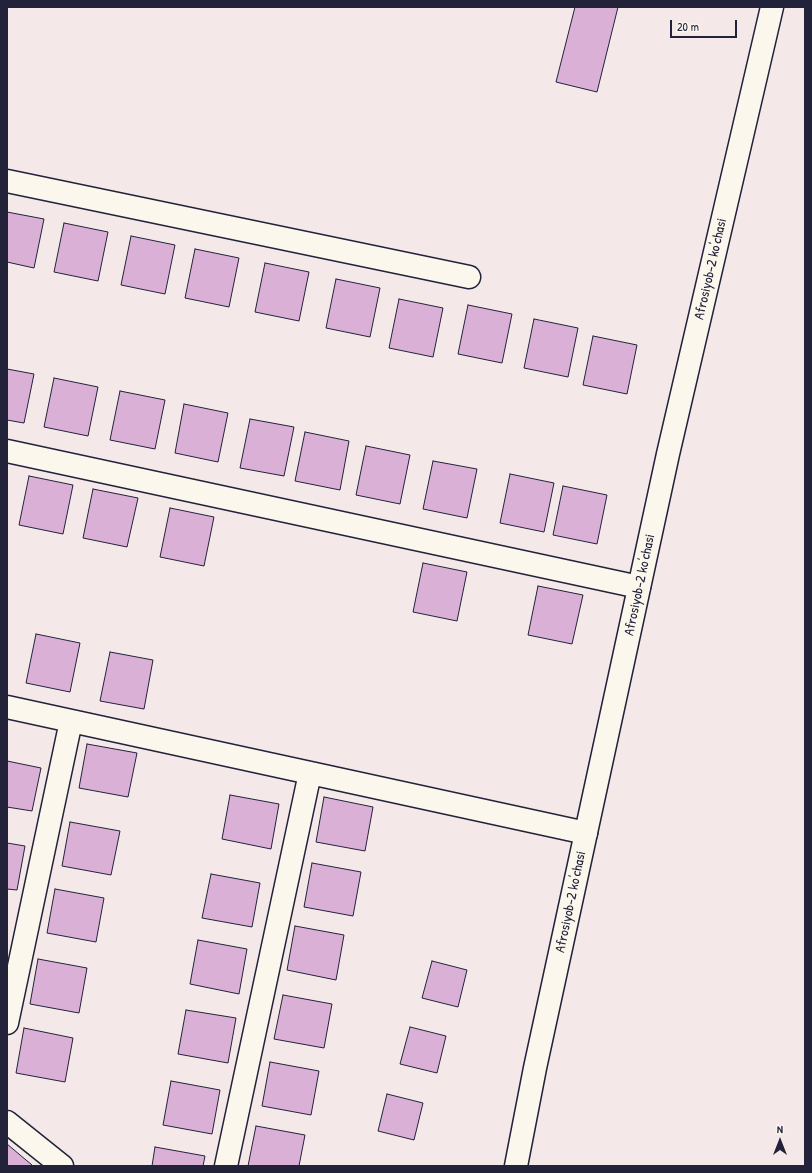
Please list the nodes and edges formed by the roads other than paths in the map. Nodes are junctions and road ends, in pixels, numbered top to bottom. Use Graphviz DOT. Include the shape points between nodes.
graph roads {
  1 [pos="772,7"];
  2 [pos="7,181"];
  3 [pos="469,277"];
  4 [pos="7,451"];
  5 [pos="639,587"];
  6 [pos="7,707"];
  7 [pos="71,721"];
  8 [pos="310,773"];
  9 [pos="586,833"];
  10 [pos="7,1023"];
  11 [pos="7,1122"];
  12 [pos="62,1166"];
  13 [pos="226,1166"];
  14 [pos="516,1166"];
  1 -- 5 [label="street, Afrosiyob-2 ko'chasi"];
  2 -- 3 [label="street"];
  4 -- 5 [label="street"];
  5 -- 9 [label="street, Afrosiyob-2 ko'chasi"];
  6 -- 7 [label="street"];
  7 -- 8 [label="street"];
  7 -- 10 [label="street"];
  8 -- 9 [label="street"];
  8 -- 13 [label="street"];
  9 -- 14 [label="street, Afrosiyob-2 ko'chasi"];
  11 -- 12 [label="street"];
}
